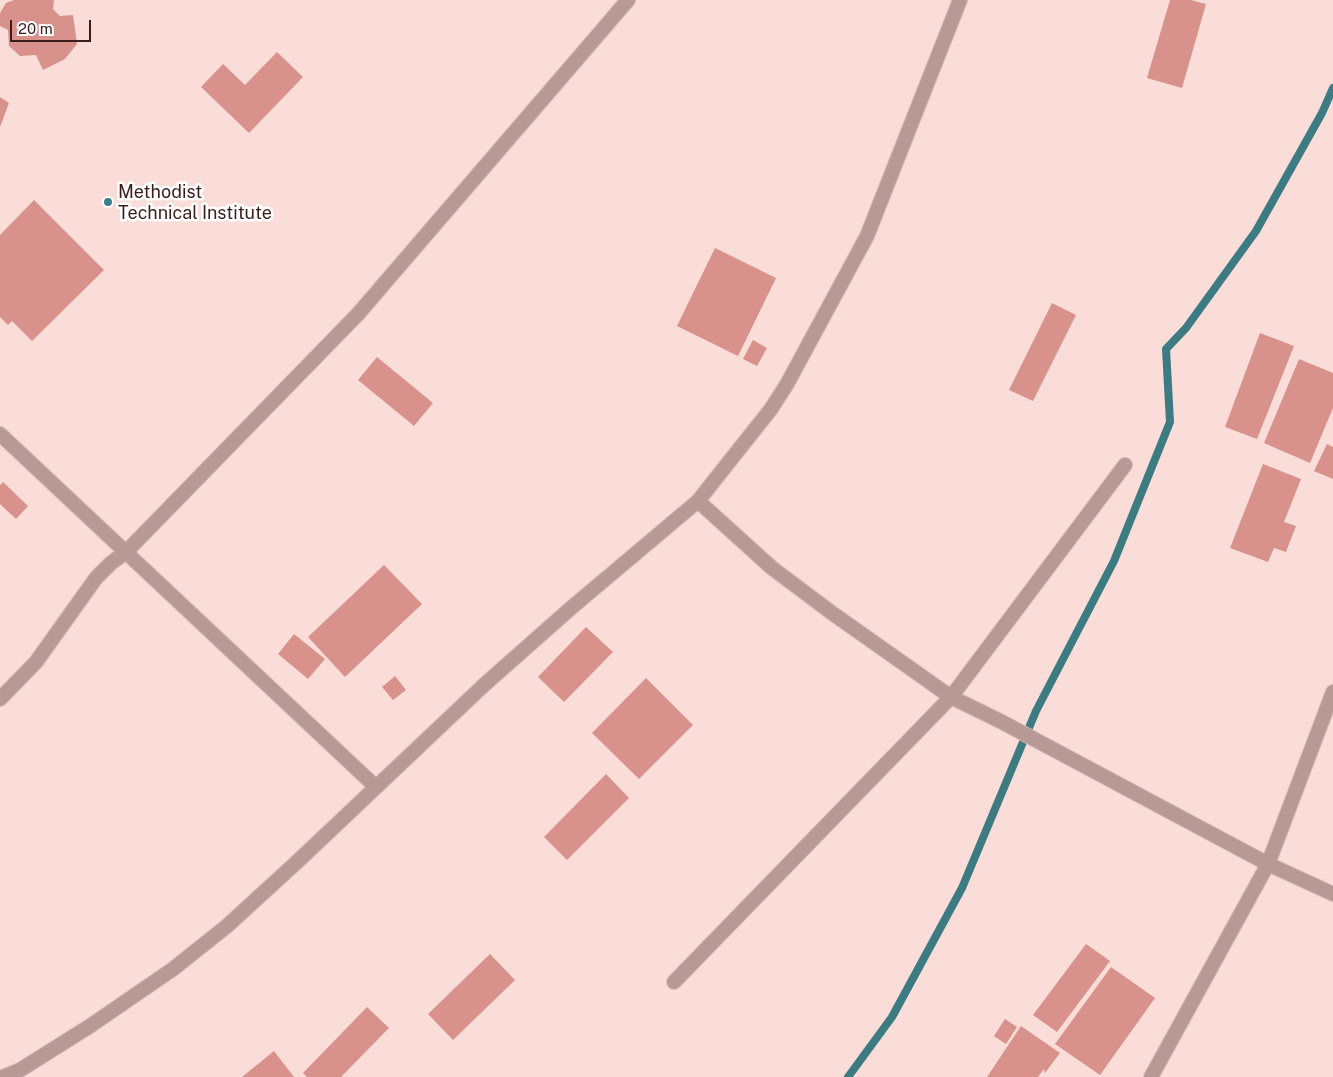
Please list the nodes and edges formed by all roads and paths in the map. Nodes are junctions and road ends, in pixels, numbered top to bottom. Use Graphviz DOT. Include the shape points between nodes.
graph roads {
  1 [pos="628,0"];
  2 [pos="960,0"];
  3 [pos="0,434"];
  4 [pos="1125,465"];
  5 [pos="698,501"];
  6 [pos="126,552"];
  7 [pos="1333,692"];
  8 [pos="951,697"];
  9 [pos="0,699"];
  10 [pos="376,787"];
  11 [pos="1268,864"];
  12 [pos="1333,894"];
  13 [pos="674,982"];
  14 [pos="22,1073"];
  15 [pos="3,1077"];
  16 [pos="1151,1077"];
  1 -- 6 [label="street" via="358,314"];
  2 -- 5 [label="street" via="867,236 787,384"];
  3 -- 6 [label="street"];
  4 -- 8 [label="street"];
  5 -- 8 [label="street" via="772,568"];
  5 -- 10 [label="street" via="510,662"];
  6 -- 9 [label="street" via="96,578 36,662"];
  6 -- 10 [label="street"];
  7 -- 11 [label="street"];
  8 -- 11 [label="street"];
  8 -- 13 [label="street"];
  10 -- 14 [label="street" via="226,926 173,969"];
  11 -- 12 [label="street"];
  11 -- 16 [label="street"];
  14 -- 15 [label="street"];
}
